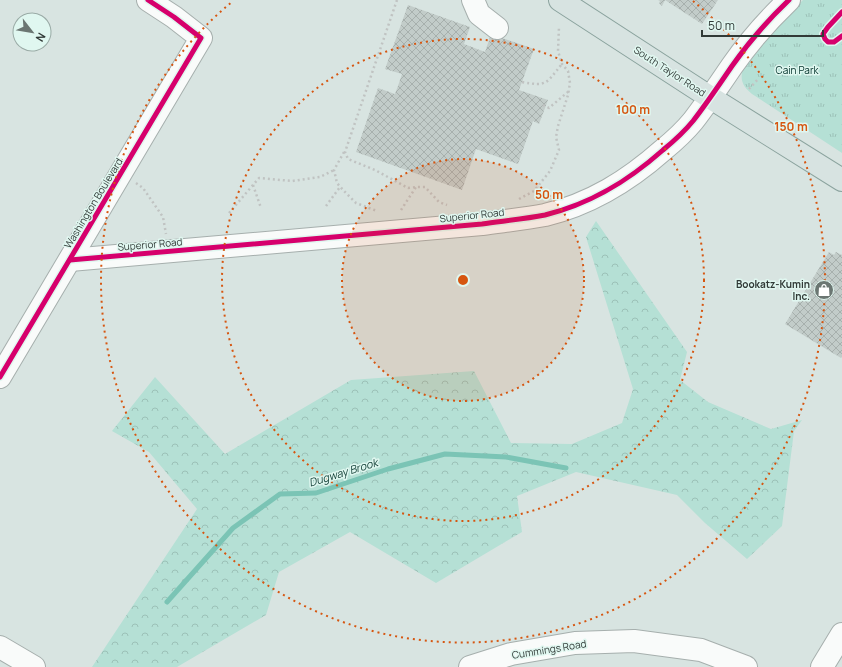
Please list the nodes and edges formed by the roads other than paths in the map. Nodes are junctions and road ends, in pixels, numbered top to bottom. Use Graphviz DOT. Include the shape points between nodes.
graph roads {
  1 [pos="148,0"];
  2 [pos="473,0"];
  3 [pos="560,0"];
  4 [pos="789,0"];
  5 [pos="497,28"];
  6 [pos="711,98"];
  7 [pos="842,180"];
  8 [pos="70,260"];
  9 [pos="0,377"];
  10 [pos="842,634"];
  11 [pos="0,648"];
  12 [pos="512,661"];
  13 [pos="34,667"];
  14 [pos="470,667"];
  15 [pos="746,667"];
  16 [pos="822,667"];
  1 -- 8 [label="street, Washington Boulevard" via="201,38"];
  2 -- 5 [label="street" via="479,14"];
  3 -- 6 [label="main road, South Taylor Road"];
  4 -- 6 [label="street, Superior Road" via="757,33"];
  6 -- 7 [label="main road, South Taylor Road"];
  6 -- 8 [label="street, Superior Road" via="676,139 635,173 596,196 569,208 544,215 482,224"];
  8 -- 9 [label="street, Washington Boulevard"];
  10 -- 16 [label="street"];
  11 -- 13 [label="street"];
  12 -- 14 [label="street, Cummings Road"];
  12 -- 15 [label="street, Cummings Road" via="575,643 634,641 701,650"];
}
